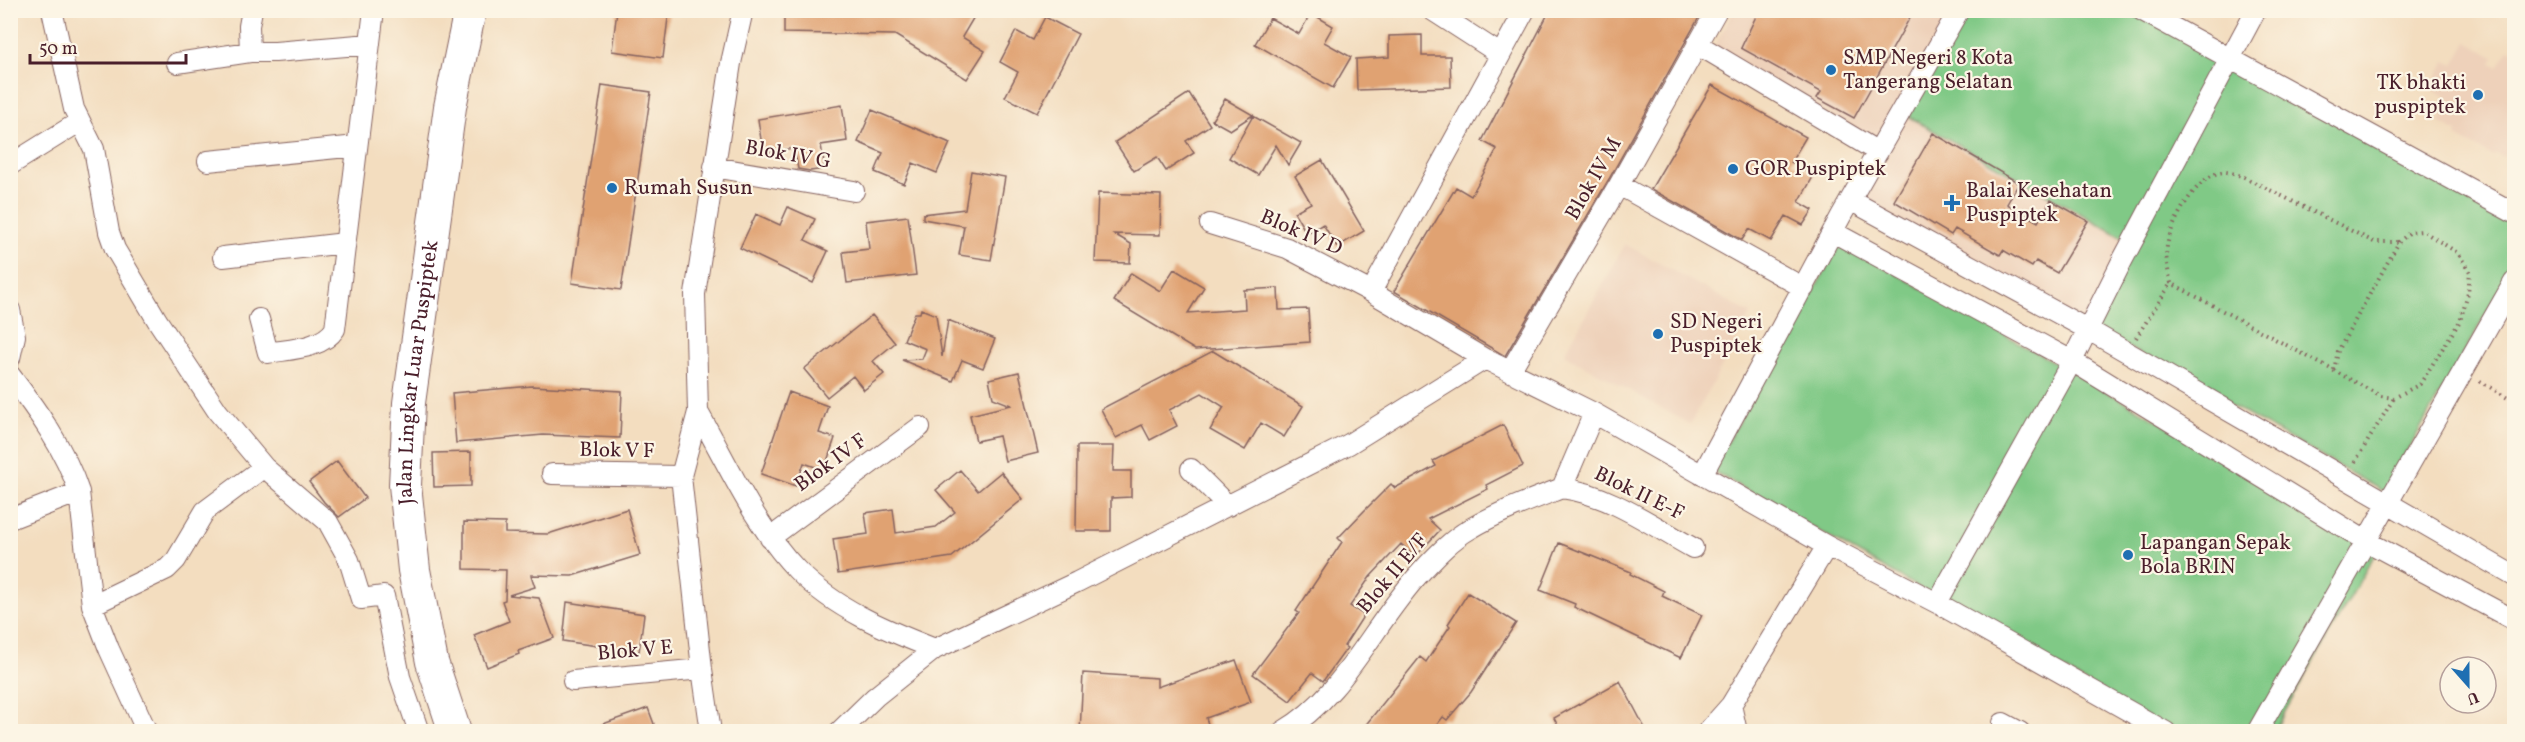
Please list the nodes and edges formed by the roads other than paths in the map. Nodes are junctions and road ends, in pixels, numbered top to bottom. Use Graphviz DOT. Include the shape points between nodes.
graph roads {
  1 [pos="52,10"];
  2 [pos="252,10"];
  3 [pos="374,10"];
  4 [pos="470,10"];
  5 [pos="742,10"];
  6 [pos="1432,10"];
  7 [pos="1525,10"];
  8 [pos="1717,10"];
  9 [pos="1959,10"];
  10 [pos="2141,10"];
  11 [pos="2256,10"];
  12 [pos="370,44"];
  13 [pos="1697,44"];
  14 [pos="250,52"];
  15 [pos="1500,54"];
  16 [pos="2230,59"];
  17 [pos="177,63"];
  18 [pos="79,122"];
  19 [pos="357,146"];
  20 [pos="1878,152"];
  21 [pos="208,161"];
  22 [pos="10,165"];
  23 [pos="714,167"];
  24 [pos="1619,185"];
  25 [pos="854,191"];
  26 [pos="1850,200"];
  27 [pos="2514,213"];
  28 [pos="1210,224"];
  29 [pos="1833,232"];
  30 [pos="345,243"];
  31 [pos="223,257"];
  32 [pos="2514,282"];
  33 [pos="1804,288"];
  34 [pos="1371,292"];
  35 [pos="10,310"];
  36 [pos="259,320"];
  37 [pos="2087,329"];
  38 [pos="10,358"];
  39 [pos="1485,358"];
  40 [pos="2072,361"];
  41 [pos="1509,371"];
  42 [pos="10,375"];
  43 [pos="698,412"];
  44 [pos="1594,413"];
  45 [pos="920,427"];
  46 [pos="264,466"];
  47 [pos="1191,469"];
  48 [pos="552,474"];
  49 [pos="1702,475"];
  50 [pos="681,476"];
  51 [pos="1562,488"];
  52 [pos="79,492"];
  53 [pos="2388,503"];
  54 [pos="1227,506"];
  55 [pos="10,519"];
  56 [pos="770,538"];
  57 [pos="2366,541"];
  58 [pos="1827,546"];
  59 [pos="1693,548"];
  60 [pos="2514,576"];
  61 [pos="1937,603"];
  62 [pos="92,605"];
  63 [pos="2514,620"];
  64 [pos="935,649"];
  65 [pos="702,669"];
  66 [pos="573,681"];
  67 [pos="1731,705"];
  68 [pos="147,732"];
  69 [pos="419,732"];
  70 [pos="455,732"];
  71 [pos="711,732"];
  72 [pos="839,732"];
  73 [pos="1282,732"];
  74 [pos="1707,732"];
  75 [pos="1737,732"];
  76 [pos="2166,732"];
  77 [pos="2257,732"];
  1 -- 18 [label="street"];
  2 -- 14 [label="street"];
  3 -- 12 [label="street"];
  4 -- 70 [label="main road, Jalan Lingkar Luar Puspiptek" via="450,106 409,403 405,485 414,570 432,662"];
  5 -- 23 [label="street"];
  6 -- 15 [label="street"];
  7 -- 15 [label="street"];
  8 -- 13 [label="street, Blok IV M"];
  9 -- 20 [label="street"];
  10 -- 16 [label="street"];
  11 -- 16 [label="street"];
  12 -- 14 [label="street"];
  12 -- 19 [label="street"];
  13 -- 20 [label="street"];
  13 -- 24 [label="street, Blok IV M"];
  14 -- 17 [label="street"];
  15 -- 34 [label="street"];
  16 -- 27 [label="street"];
  16 -- 37 [label="street"];
  18 -- 22 [label="street"];
  18 -- 46 [label="street" via="94,148 115,249 204,393"];
  19 -- 21 [label="street"];
  19 -- 30 [label="street"];
  20 -- 26 [label="street"];
  23 -- 25 [label="street, Blok IV G"];
  23 -- 43 [label="street" via="695,294"];
  24 -- 33 [label="street"];
  24 -- 41 [label="street, Blok IV M"];
  26 -- 29 [label="street"];
  26 -- 37 [label="street"];
  28 -- 34 [label="street, Blok IV D" via="1287,248"];
  29 -- 33 [label="street"];
  29 -- 40 [label="street"];
  30 -- 31 [label="street"];
  30 -- 36 [label="street" via="335,329 329,337 320,343 268,353"];
  32 -- 53 [label="street"];
  33 -- 49 [label="street"];
  34 -- 39 [label="street, Blok IV D"];
  35 -- 38 [label="street" via="15,336"];
  37 -- 40 [label="street"];
  37 -- 53 [label="street"];
  39 -- 41 [label="street, Blok IV D"];
  39 -- 54 [label="street" via="1349,444"];
  40 -- 57 [label="street"];
  40 -- 61 [label="street"];
  41 -- 44 [label="street, Blok IV D"];
  42 -- 52 [label="street" via="65,459"];
  43 -- 50 [label="street"];
  43 -- 56 [label="street"];
  44 -- 49 [label="street, Blok IV D"];
  44 -- 51 [label="street"];
  45 -- 56 [label="street, Blok IV F"];
  46 -- 62 [label="street" via="205,511 167,569"];
  46 -- 69 [label="street" via="328,522 349,560 361,599 384,596 400,677"];
  47 -- 54 [label="street"];
  48 -- 50 [label="street, Blok V F"];
  49 -- 58 [label="street, Blok IV D"];
  50 -- 65 [label="street"];
  51 -- 59 [label="street, Blok II E-F" via="1584,491 1614,504"];
  51 -- 73 [label="street, Blok II E/F" via="1469,529 1446,546 1393,606 1333,689 1311,712"];
  52 -- 55 [label="street"];
  52 -- 62 [label="street"];
  53 -- 57 [label="street"];
  53 -- 60 [label="street"];
  54 -- 64 [label="street"];
  56 -- 64 [label="street" via="798,571 862,618"];
  57 -- 63 [label="street"];
  57 -- 77 [label="street"];
  58 -- 61 [label="street, Blok IV D"];
  58 -- 67 [label="street"];
  61 -- 76 [label="street, Blok IV D"];
  62 -- 68 [label="street"];
  64 -- 72 [label="street"];
  65 -- 66 [label="street, Blok V E"];
  65 -- 71 [label="street"];
  67 -- 74 [label="street"];
  67 -- 75 [label="street"];
}
